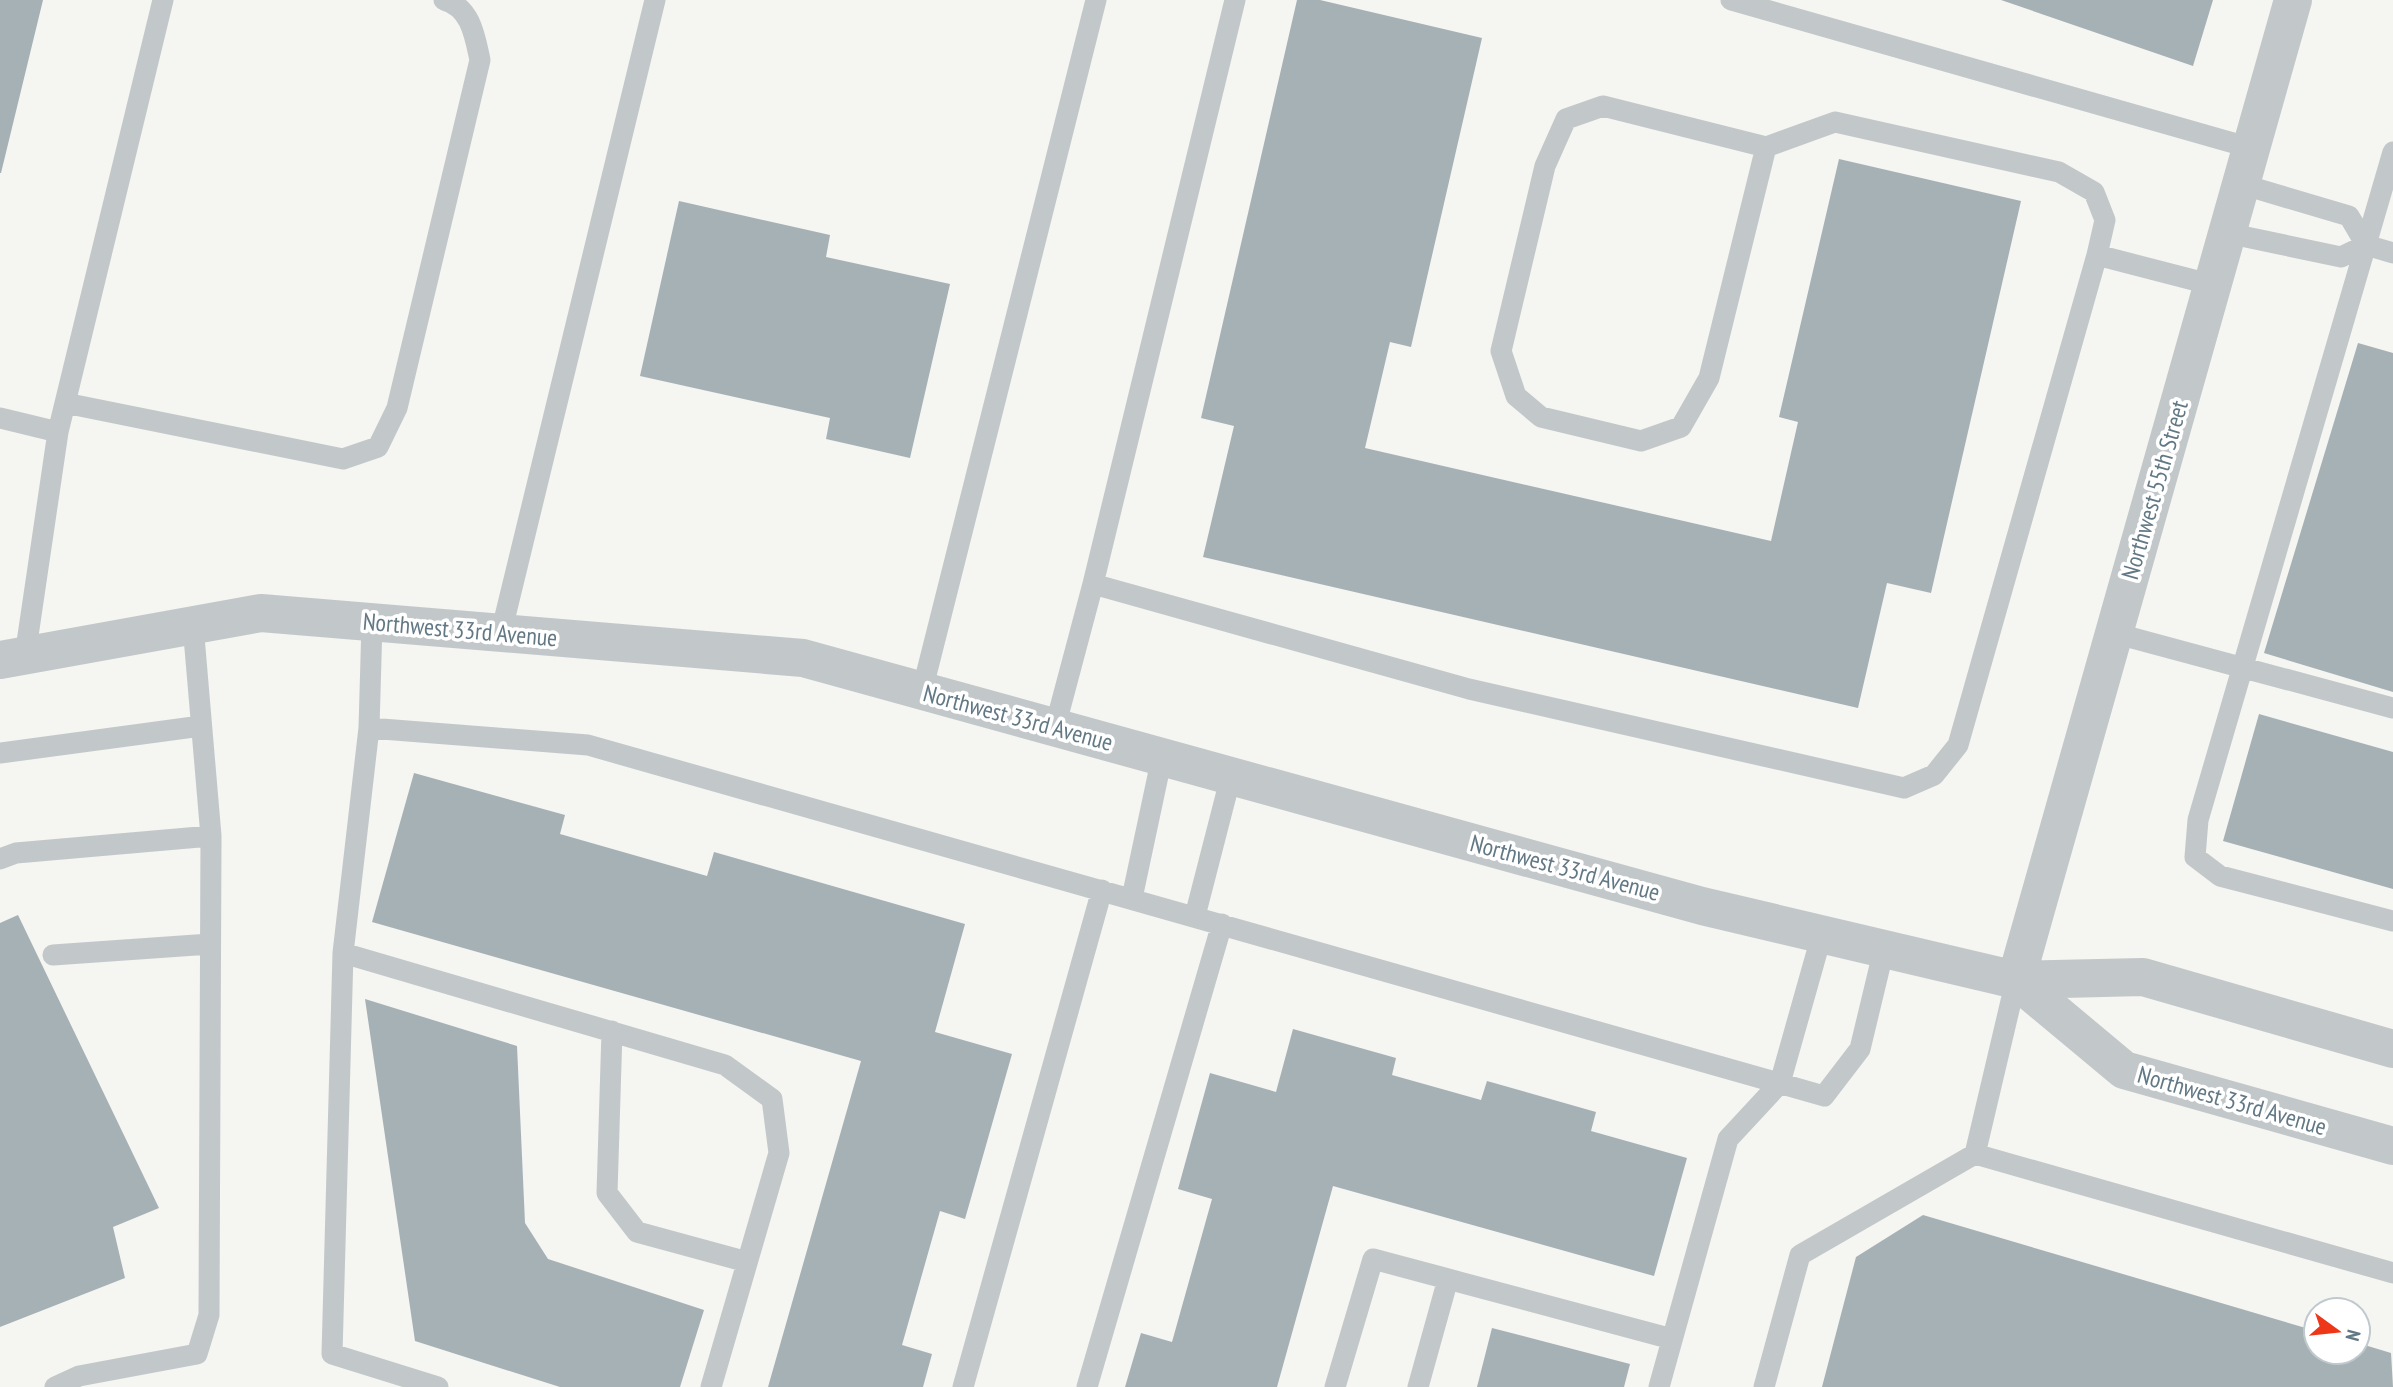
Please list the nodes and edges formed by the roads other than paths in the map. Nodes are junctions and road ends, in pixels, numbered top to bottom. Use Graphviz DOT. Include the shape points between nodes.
graph roads {
  1 [pos="163,0"];
  2 [pos="444,0"];
  3 [pos="655,0"];
  4 [pos="1096,0"];
  5 [pos="1235,0"];
  6 [pos="1731,0"];
  7 [pos="2293,0"];
  8 [pos="1766,147"];
  9 [pos="2393,152"];
  10 [pos="2246,166"];
  11 [pos="2227,233"];
  12 [pos="2366,245"];
  13 [pos="2393,253"];
  14 [pos="2097,255"];
  15 [pos="2213,285"];
  16 [pos="65,403"];
  17 [pos="0,418"];
  18 [pos="58,432"];
  19 [pos="1093,584"];
  20 [pos="372,623"];
  21 [pos="193,625"];
  22 [pos="501,633"];
  23 [pos="2114,633"];
  24 [pos="12,658"];
  25 [pos="2243,665"];
  26 [pos="922,691"];
  27 [pos="2393,708"];
  28 [pos="201,726"];
  29 [pos="1055,727"];
  30 [pos="369,728"];
  31 [pos="0,753"];
  32 [pos="1162,757"];
  33 [pos="1231,776"];
  34 [pos="211,836"];
  35 [pos="0,859"];
  36 [pos="1102,890"];
  37 [pos="1132,898"];
  38 [pos="1195,916"];
  39 [pos="2393,921"];
  40 [pos="1222,924"];
  41 [pos="1822,934"];
  42 [pos="210,944"];
  43 [pos="1884,949"];
  44 [pos="343,953"];
  45 [pos="53,955"];
  46 [pos="2016,980"];
  47 [pos="612,1031"];
  48 [pos="2393,1049"];
  49 [pos="1780,1083"];
  50 [pos="2393,1146"];
  51 [pos="1975,1154"];
  52 [pos="747,1262"];
  53 [pos="2393,1273"];
  54 [pos="1448,1279"];
  55 [pos="1672,1339"];
  56 [pos="55,1387"];
  57 [pos="438,1387"];
  58 [pos="711,1387"];
  59 [pos="963,1387"];
  60 [pos="1087,1387"];
  61 [pos="1335,1387"];
  62 [pos="1418,1387"];
  63 [pos="1659,1387"];
  64 [pos="1764,1387"];
  1 -- 16 [label="lane"];
  2 -- 16 [label="lane" via="472,23 480,60 397,408 378,447 343,459"];
  3 -- 22 [label="lane"];
  4 -- 26 [label="lane"];
  5 -- 19 [label="lane"];
  6 -- 10 [label="lane"];
  7 -- 10 [label="street, Northwest 55th Street"];
  8 -- 8 [label="lane" via="1603,106 1566,119 1545,166 1501,351 1516,396 1541,417 1641,441 1681,427 1709,378"];
  8 -- 14 [label="lane" via="1835,122 2059,172 2094,192 2105,220"];
  9 -- 12 [label="lane"];
  10 -- 11 [label="street, Northwest 55th Street"];
  10 -- 12 [label="lane" via="2348,216"];
  11 -- 12 [label="lane" via="2341,257"];
  11 -- 15 [label="street, Northwest 55th Street"];
  12 -- 13 [label="lane"];
  12 -- 25 [label="lane"];
  14 -- 15 [label="lane"];
  14 -- 19 [label="lane" via="1958,744 1934,775 1904,788 1469,689"];
  15 -- 23 [label="street, Northwest 55th Street"];
  16 -- 18 [label="lane"];
  17 -- 18 [label="lane"];
  18 -- 24 [label="lane"];
  19 -- 29 [label="lane"];
  20 -- 21 [label="street, Northwest 33rd Avenue" via="261,613"];
  20 -- 22 [label="street, Northwest 33rd Avenue"];
  20 -- 30 [label="lane"];
  21 -- 24 [label="street, Northwest 33rd Avenue"];
  21 -- 28 [label="lane"];
  22 -- 26 [label="street, Northwest 33rd Avenue" via="803,658"];
  23 -- 25 [label="lane"];
  23 -- 46 [label="street, Northwest 55th Street"];
  25 -- 27 [label="lane"];
  25 -- 39 [label="lane" via="2198,820 2195,857 2220,876"];
  26 -- 29 [label="street, Northwest 33rd Avenue"];
  28 -- 31 [label="lane"];
  28 -- 34 [label="lane"];
  29 -- 32 [label="street, Northwest 33rd Avenue"];
  30 -- 36 [label="lane" via="588,745"];
  30 -- 44 [label="lane"];
  32 -- 33 [label="street, Northwest 33rd Avenue"];
  32 -- 37 [label="lane"];
  33 -- 38 [label="lane"];
  33 -- 41 [label="street, Northwest 33rd Avenue" via="1703,906"];
  34 -- 35 [label="lane" via="16,853"];
  34 -- 42 [label="lane"];
  36 -- 37 [label="lane"];
  36 -- 59 [label="lane"];
  37 -- 38 [label="lane"];
  38 -- 40 [label="lane"];
  40 -- 49 [label="lane"];
  40 -- 60 [label="lane"];
  41 -- 43 [label="street, Northwest 33rd Avenue"];
  41 -- 49 [label="lane"];
  42 -- 45 [label="lane"];
  42 -- 56 [label="lane" via="209,1315 197,1354 79,1376"];
  43 -- 46 [label="street, Northwest 33rd Avenue"];
  43 -- 49 [label="lane" via="1860,1049 1824,1096"];
  44 -- 47 [label="lane"];
  44 -- 57 [label="lane" via="332,1354"];
  46 -- 48 [label="street, Northwest 33rd Avenue" via="2143,977"];
  46 -- 50 [label="street, Northwest 33rd Avenue" via="2124,1070"];
  46 -- 51 [label="lane"];
  47 -- 52 [label="lane" via="607,1193 637,1232"];
  47 -- 52 [label="lane" via="725,1065 772,1099 779,1153"];
  49 -- 55 [label="lane" via="1728,1139"];
  51 -- 53 [label="lane"];
  51 -- 64 [label="lane" via="1800,1255"];
  52 -- 58 [label="lane"];
  54 -- 55 [label="lane"];
  54 -- 61 [label="lane" via="1373,1259"];
  54 -- 62 [label="lane"];
  55 -- 63 [label="lane"];
}
